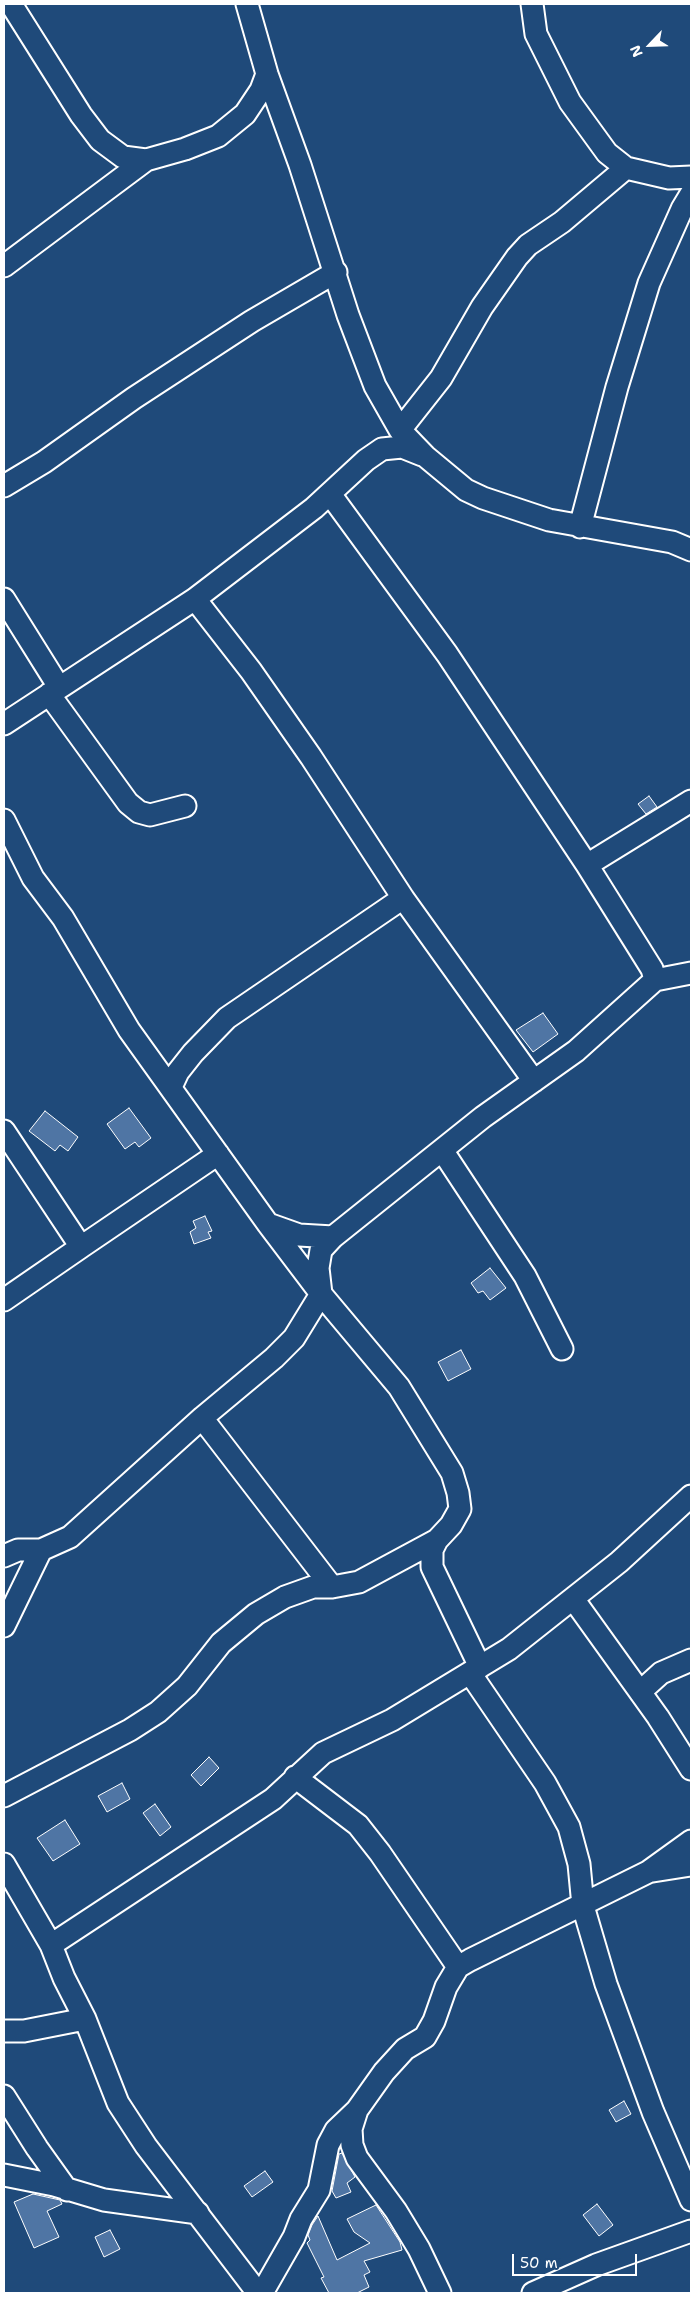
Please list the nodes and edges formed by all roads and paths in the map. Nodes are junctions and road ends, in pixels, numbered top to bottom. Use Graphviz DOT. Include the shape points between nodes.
graph roads {
  1 [pos="11,4"];
  2 [pos="246,4"];
  3 [pos="532,4"];
  4 [pos="267,74"];
  5 [pos="280,110"];
  6 [pos="245,114"];
  7 [pos="146,160"];
  8 [pos="626,168"];
  9 [pos="691,177"];
  10 [pos="669,178"];
  11 [pos="686,202"];
  12 [pos="4,266"];
  13 [pos="336,272"];
  14 [pos="400,430"];
  15 [pos="425,456"];
  16 [pos="4,486"];
  17 [pos="330,494"];
  18 [pos="580,527"];
  19 [pos="691,550"];
  20 [pos="4,599"];
  21 [pos="195,599"];
  22 [pos="54,690"];
  23 [pos="4,724"];
  24 [pos="691,801"];
  25 [pos="185,806"];
  26 [pos="4,820"];
  27 [pos="587,865"];
  28 [pos="403,898"];
  29 [pos="691,974"];
  30 [pos="654,980"];
  31 [pos="534,1081"];
  32 [pos="171,1087"];
  33 [pos="4,1130"];
  34 [pos="442,1150"];
  35 [pos="218,1154"];
  36 [pos="268,1224"];
  37 [pos="333,1237"];
  38 [pos="81,1247"];
  39 [pos="321,1294"];
  40 [pos="4,1300"];
  41 [pos="562,1350"];
  42 [pos="202,1418"];
  43 [pos="691,1496"];
  44 [pos="437,1540"];
  45 [pos="41,1550"];
  46 [pos="4,1556"];
  47 [pos="332,1588"];
  48 [pos="574,1600"];
  49 [pos="4,1626"];
  50 [pos="691,1660"];
  51 [pos="475,1670"];
  52 [pos="640,1692"];
  53 [pos="691,1769"];
  54 [pos="295,1778"];
  55 [pos="4,1796"];
  56 [pos="691,1841"];
  57 [pos="4,1864"];
  58 [pos="691,1865"];
  59 [pos="648,1872"];
  60 [pos="583,1906"];
  61 [pos="51,1945"];
  62 [pos="458,1968"];
  63 [pos="85,2019"];
  64 [pos="4,2031"];
  65 [pos="4,2096"];
  66 [pos="357,2110"];
  67 [pos="4,2174"];
  68 [pos="67,2190"];
  69 [pos="691,2200"];
  70 [pos="198,2213"];
  71 [pos="691,2231"];
  72 [pos="258,2293"];
  73 [pos="262,2293"];
  74 [pos="440,2293"];
  75 [pos="533,2293"];
  1 -- 7 [label="street" via="100,140 123,157"];
  2 -- 4 [label="street"];
  3 -- 8 [label="street" via="536,34 570,102 607,153"];
  4 -- 5 [label="street"];
  4 -- 6 [label="street"];
  5 -- 6 [label="street"];
  5 -- 13 [label="street"];
  6 -- 7 [label="street" via="218,136"];
  7 -- 12 [label="street"];
  8 -- 10 [label="street"];
  8 -- 14 [label="street" via="562,222 528,244 482,307 441,378"];
  9 -- 10 [label="street"];
  10 -- 11 [label="street"];
  11 -- 18 [label="street" via="649,283"];
  13 -- 14 [label="street" via="348,315 375,386"];
  13 -- 16 [label="street" via="252,321"];
  14 -- 15 [label="street"];
  15 -- 17 [label="street" via="402,447 382,449"];
  15 -- 18 [label="street" via="466,490 483,498"];
  17 -- 21 [label="street"];
  17 -- 27 [label="street" via="447,654"];
  18 -- 19 [label="street" via="672,542"];
  20 -- 22 [label="street"];
  21 -- 22 [label="street"];
  21 -- 28 [label="street" via="251,671 311,757"];
  22 -- 23 [label="street"];
  22 -- 25 [label="street" via="133,807 150,815"];
  24 -- 27 [label="street"];
  26 -- 32 [label="street" via="33,878 63,918 130,1030"];
  27 -- 30 [label="street" via="652,969"];
  28 -- 31 [label="street"];
  28 -- 32 [label="street" via="227,1018 193,1053"];
  29 -- 30 [label="street"];
  30 -- 31 [label="street" via="576,1052"];
  31 -- 34 [label="street"];
  32 -- 35 [label="street"];
  33 -- 38 [label="street"];
  34 -- 37 [label="street"];
  34 -- 41 [label="street" via="525,1276"];
  35 -- 36 [label="street"];
  35 -- 38 [label="street"];
  36 -- 37 [label="street" via="299,1235"];
  36 -- 39 [label="street"];
  37 -- 39 [label="street" via="321,1250 318,1268"];
  38 -- 40 [label="street"];
  39 -- 42 [label="street" via="294,1338"];
  39 -- 44 [label="street" via="399,1387 452,1473 460,1509"];
  42 -- 45 [label="street" via="70,1537"];
  42 -- 47 [label="street"];
  43 -- 48 [label="street"];
  44 -- 47 [label="street" via="359,1582"];
  44 -- 51 [label="street" via="432,1550 432,1567"];
  45 -- 46 [label="street" via="18,1550"];
  45 -- 49 [label="street"];
  47 -- 55 [label="street" via="313,1587 285,1597 256,1614 222,1643 187,1686 158,1712"];
  48 -- 51 [label="street"];
  48 -- 52 [label="street"];
  50 -- 52 [label="street" via="661,1673"];
  51 -- 54 [label="street" via="392,1720 323,1753"];
  51 -- 60 [label="street" via="569,1827 579,1864"];
  52 -- 53 [label="street"];
  54 -- 61 [label="street" via="273,1799"];
  54 -- 62 [label="street" via="358,1825 380,1852"];
  56 -- 59 [label="street"];
  57 -- 61 [label="street"];
  58 -- 59 [label="street"];
  59 -- 60 [label="street"];
  60 -- 62 [label="street"];
  60 -- 69 [label="street" via="606,1984 653,2112"];
  61 -- 63 [label="street"];
  62 -- 66 [label="street" via="446,1987 425,2037 405,2049"];
  63 -- 64 [label="street" via="24,2031"];
  63 -- 70 [label="street" via="118,2103 146,2146"];
  65 -- 68 [label="street"];
  66 -- 73 [label="street" via="336,2130 328,2145 319,2190"];
  66 -- 74 [label="street" via="351,2128 357,2158 396,2211"];
  67 -- 68 [label="street"];
  68 -- 70 [label="street" via="104,2200"];
  70 -- 72 [label="street"];
  71 -- 75 [label="street"];
}
